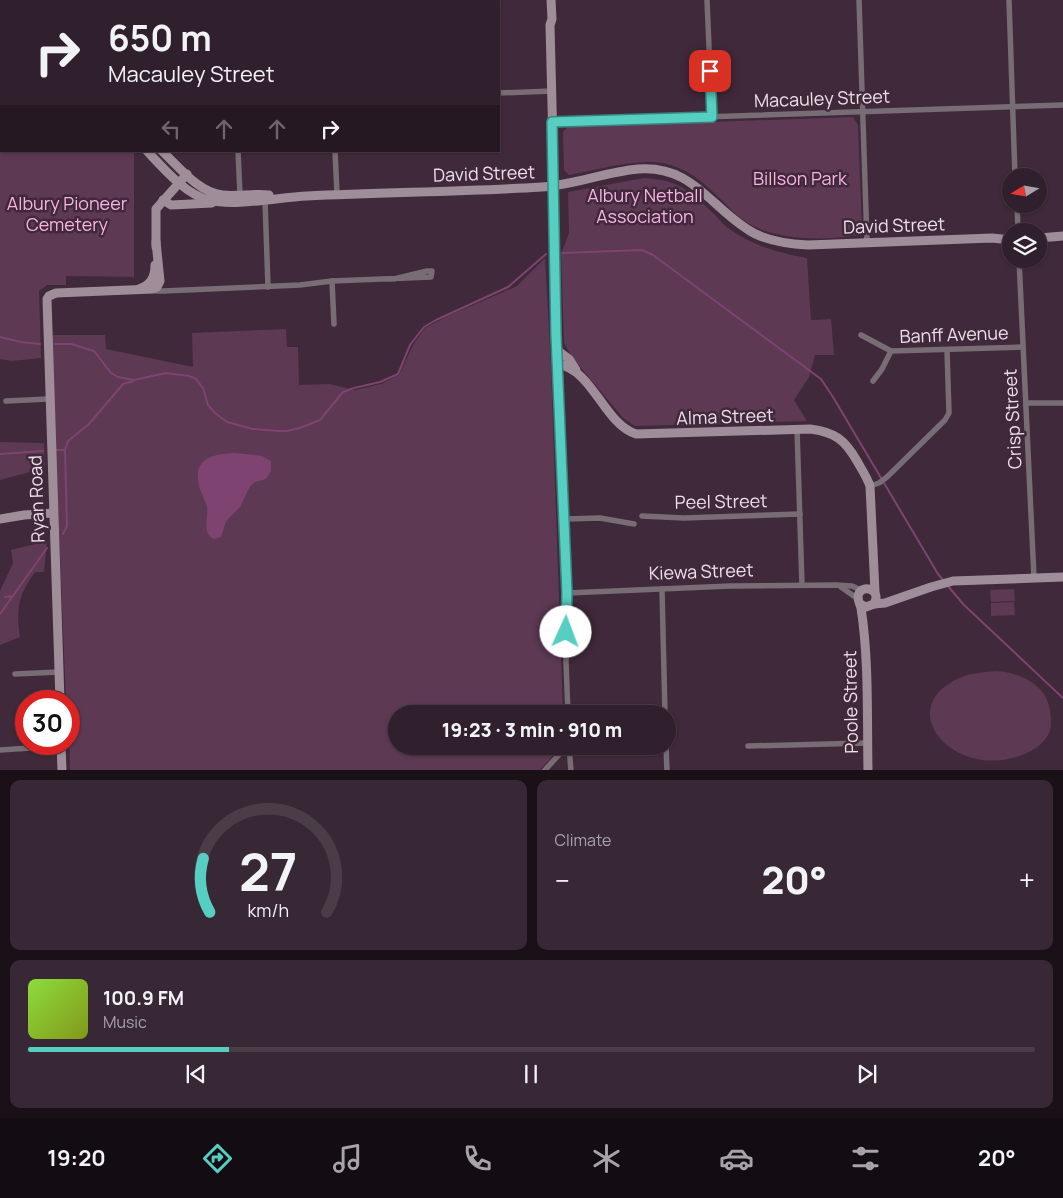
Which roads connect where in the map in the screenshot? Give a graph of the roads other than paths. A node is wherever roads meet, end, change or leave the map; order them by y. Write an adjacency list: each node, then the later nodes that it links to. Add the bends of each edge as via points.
1 (546, 0): 6 (street, via 546,20)
2 (552, 0): 6 (street)
3 (707, 0): 12 (street)
4 (859, 0): 11 (street)
5 (1010, 0): 10 (street)
6 (550, 25): 7 (street)
7 (552, 91): 8 (street); 13 (street)
8 (500, 93)
9 (1063, 106): 10 (street, Macauley Street)
10 (1014, 107): 11 (street, Macauley Street); 18 (street)
11 (863, 112): 12 (street, Macauley Street); 33 (street)
12 (712, 117): 13 (street, Macauley Street)
13 (552, 122): 21 (street)
14 (148, 152): 20 (street, David Street)
15 (163, 152): 19 (street, David Street)
16 (238, 152): 23 (street)
17 (335, 152): 22 (street)
18 (1016, 168)
19 (187, 174): 20 (street); 23 (street, David Street, via 214,193)
20 (180, 182): 25 (street); 27 (street, David Street, via 200,198)
21 (554, 186): 22 (street, David Street); 33 (street, David Street, via 631,170 660,169 694,184 737,222 760,236 801,245); 42 (street)
22 (337, 194): 24 (street, David Street)
23 (240, 195): 24 (street, David Street)
24 (283, 197): 26 (street, David Street)
25 (163, 200): 27 (street, via 172,205); 37 (street, via 155,212 160,281 159,285)
26 (265, 200): 27 (street, David Street); 38 (street)
27 (222, 202)
28 (1002, 235): 31 (street, David Street)
29 (1047, 236): 30 (street)
30 (1063, 236)
31 (992, 238): 32 (street, David Street); 33 (street, David Street)
32 (1002, 239)
33 (867, 242)
34 (1020, 268): 41 (street, Crisp Street)
35 (431, 277): 36 (street, via 432,271 394,279)
36 (332, 281): 38 (street); 39 (street)
37 (151, 286): 38 (street, via 163,291); 48 (street, Ryan Road, via 49,296 46,306)
38 (268, 286)
39 (334, 324)
40 (861, 335): 44 (street)
41 (1024, 347): 43 (street, Banff Avenue); 50 (street, Crisp Street)
42 (557, 350): 45 (street); 46 (street, Alma Street, via 569,359)
43 (947, 350): 44 (street, Banff Avenue); 53 (street, via 947,416 886,478)
44 (892, 351): 47 (street, Banff Avenue)
45 (557, 364): 46 (street, Alma Street, via 567,366); 57 (street)
46 (579, 375): 52 (street, Alma Street, via 624,428 636,434)
47 (873, 381)
48 (49, 399): 49 (street); 54 (street, Ryan Road)
49 (6, 401)
50 (1026, 403): 51 (street); 61 (street, Crisp Street)
51 (1063, 403)
52 (797, 429): 53 (street, Alma Street, via 820,430 838,438); 55 (street)
53 (874, 485): 65 (street, via 873,563)
54 (53, 513): 58 (street); 66 (street, Ryan Road)
55 (800, 514): 56 (street, Peel Street, via 684,518); 62 (street)
56 (642, 516)
57 (565, 519): 59 (street, via 600,518); 64 (street)
58 (0, 520)
59 (634, 524)
60 (1063, 576): 61 (street)
61 (1034, 578): 65 (street, via 950,582 885,603)
62 (802, 585): 63 (street, Kiewa Street); 65 (street, Kiewa Street, via 836,585)
63 (662, 589): 64 (street, Kiewa Street); 70 (street)
64 (567, 593): 69 (street)
65 (868, 597): 71 (street, Poole Street, via 864,632)
66 (59, 672): 67 (street); 68 (street, Ryan Road)
67 (15, 674)
68 (60, 690)
69 (568, 705)
70 (665, 705)
71 (867, 743): 72 (street); 83 (street, Poole Street)
72 (748, 746)
73 (15, 749): 74 (street)
74 (0, 750)
75 (61, 755): 79 (street)
76 (559, 755): 80 (street)
77 (569, 755): 81 (street)
78 (666, 755): 82 (street)
79 (62, 770)
80 (544, 770)
81 (571, 770)
82 (667, 770)
83 (868, 770)

